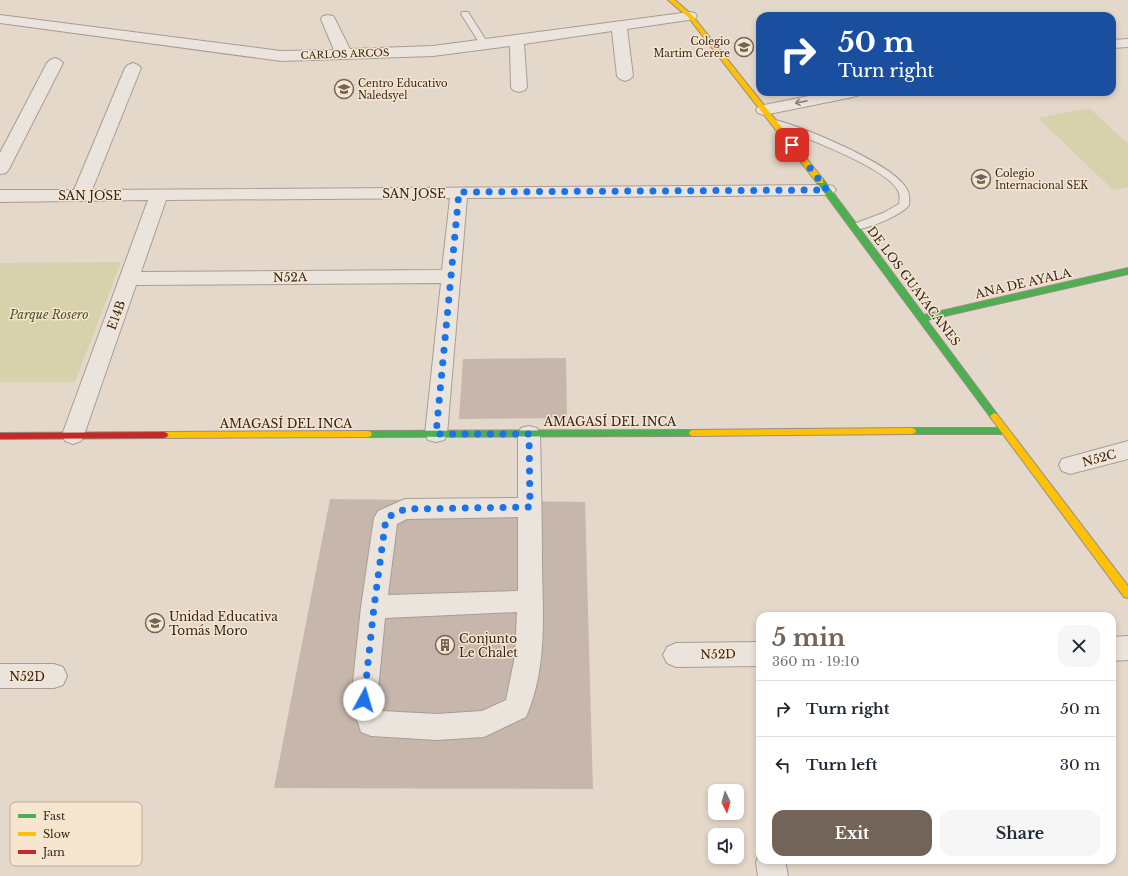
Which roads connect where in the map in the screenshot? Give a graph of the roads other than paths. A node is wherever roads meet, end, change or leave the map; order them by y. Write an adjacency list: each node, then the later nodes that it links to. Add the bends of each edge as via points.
1 (671, 0): 3 (street, DE LOS GUAYACANES)
2 (465, 14): 10 (lane)
3 (690, 16): 6 (street, CARLOS ARCOS); 17 (street, DE LOS GUAYACANES)
4 (0, 19): 11 (street, CARLOS ARCOS, via 281,56)
5 (328, 19): 11 (street)
6 (619, 26): 7 (street, CARLOS ARCOS); 14 (street)
7 (516, 41): 10 (street, CARLOS ARCOS); 15 (street)
8 (1128, 43): 9 (street)
9 (1116, 44)
10 (486, 45): 11 (street, CARLOS ARCOS, via 432,51)
11 (342, 53)
12 (55, 64): 19 (street)
13 (133, 68): 24 (street)
14 (625, 76)
15 (519, 87)
16 (833, 96): 17 (street, one-way to 17)
17 (764, 110): 18 (street, DE LOS GUAYACANES)
18 (775, 123): 20 (street, DE LOS GUAYACANES); 25 (lane, via 844,151 896,181 905,195 904,204 897,211)
19 (0, 169)
20 (827, 190): 21 (street, SAN JOSE); 25 (street, DE LOS GUAYACANES)
21 (459, 192): 22 (street, SAN JOSE); 27 (street)
22 (159, 195): 24 (street, SAN JOSE); 28 (street, E14B)
23 (0, 196): 24 (street, SAN JOSE)
24 (81, 196)
25 (855, 227): 29 (street, DE LOS GUAYACANES)
26 (1128, 271): 29 (street, ANA DE AYALA)
27 (452, 276): 28 (street, N52A); 31 (street)
28 (129, 279): 33 (street, E14B)
29 (924, 318): 30 (street, DE LOS GUAYACANES)
30 (1005, 430): 32 (street, AMAGASÍ DEL INCA); 38 (street, DE LOS GUAYACANES)
31 (436, 434): 32 (street, AMAGASÍ DEL INCA); 33 (street, AMAGASÍ DEL INCA)
32 (529, 434): 37 (street)
33 (73, 435): 34 (street, AMAGASÍ DEL INCA)
34 (0, 436)
35 (1128, 450): 36 (street, N52C)
36 (1070, 465)
37 (530, 507): 39 (street); 40 (street, via 405,509 386,518)
38 (1128, 594)
39 (530, 601): 40 (street); 40 (street, via 523,692 517,708 484,724 437,727 371,723 364,700)
40 (374, 607)
41 (1116, 648): 42 (street)
42 (1128, 648)
43 (756, 654): 44 (street, N52D)
44 (676, 655)
45 (0, 676): 46 (street, N52D)
46 (54, 676)

